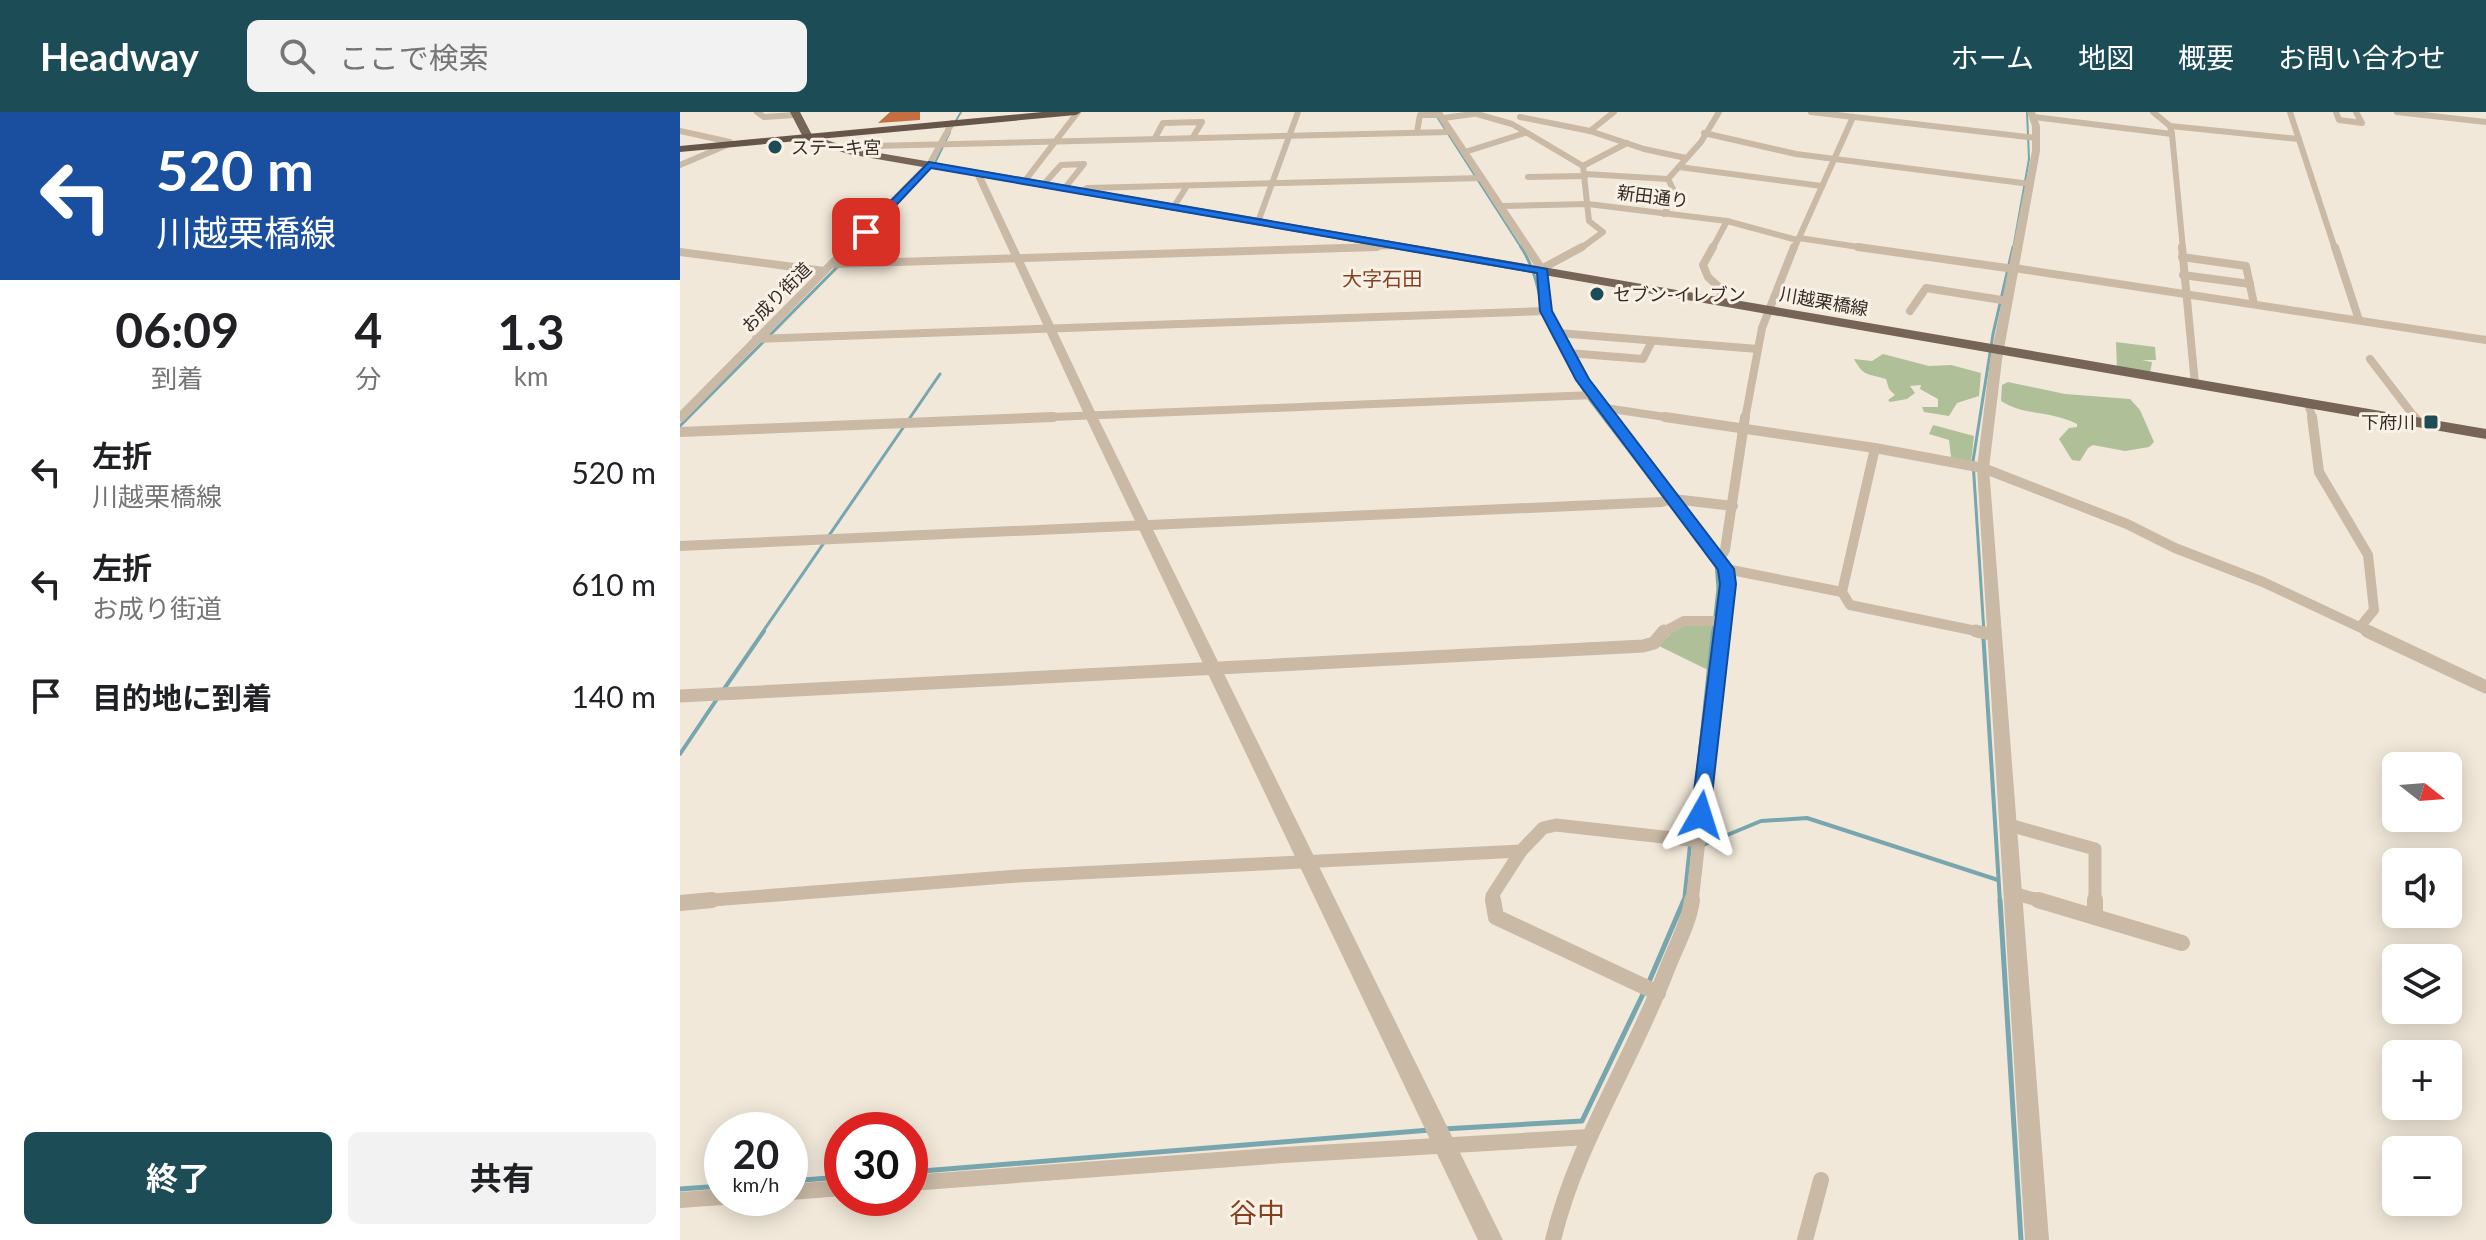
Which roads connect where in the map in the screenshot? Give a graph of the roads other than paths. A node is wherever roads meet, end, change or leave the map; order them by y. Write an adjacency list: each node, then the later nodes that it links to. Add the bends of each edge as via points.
1 (757, 112): 14 (street, via 767,117)
2 (1047, 112): 19 (highway)
3 (1077, 112): 19 (highway); 35 (street)
4 (1298, 112): 30 (street)
5 (1614, 112): 24 (street)
6 (1719, 112): 28 (street)
7 (1811, 112): 17 (street)
8 (2153, 112): 22 (street)
9 (2290, 112): 34 (street)
10 (2336, 112): 11 (street, via 2339,120 2362,123)
11 (2356, 112)
12 (2397, 112): 20 (street)
13 (1472, 113): 15 (street); 21 (street)
14 (795, 114): 29 (main road)
15 (1440, 115): 25 (street, via 1420,115); 26 (street)
16 (1523, 115): 21 (street); 24 (street)
17 (1855, 115): 33 (street); 43 (street)
18 (2032, 115): 22 (street); 33 (street)
19 (955, 119): 29 (highway); 37 (street)
20 (2486, 122)
21 (1512, 124): 27 (street)
22 (2171, 130): 34 (street); 69 (street)
23 (680, 131): 36 (street)
24 (1590, 131): 38 (street)
25 (1417, 132): 26 (street); 30 (street)
26 (1451, 132): 41 (street)
27 (1525, 133): 41 (street); 47 (street)
28 (1704, 133): 42 (street); 43 (street)
29 (806, 135): 36 (highway); 40 (main road, 川越栗橋線)
30 (1289, 135): 31 (street); 53 (street)
31 (1193, 137): 32 (street); 32 (street, via 1202,122 1163,123)
32 (1155, 138): 35 (street)
33 (2037, 138): 54 (street)
34 (2299, 139): 83 (street)
35 (1057, 141): 37 (street); 52 (street)
36 (729, 143): 39 (highway); 44 (street)
37 (942, 143): 40 (street); 45 (street)
38 (1627, 143): 42 (street); 47 (street)
39 (680, 147)
40 (830, 147): 45 (main road, 川越栗橋線)
41 (1465, 152): 50 (street)
42 (1686, 158): 46 (street)
43 (1834, 159): 54 (street); 57 (street)
44 (680, 165)
45 (929, 165): 48 (main road, 川越栗橋線); 71 (street, お成り街道)
46 (1679, 167): 51 (street); 57 (street)
47 (1584, 172): 49 (street); 51 (street); 60 (street)
48 (978, 174): 52 (main road, 川越栗橋線); 70 (street)
49 (1528, 177)
50 (1482, 178): 53 (street); 61 (street)
51 (1668, 179): 63 (street, via 1675,193)
52 (1024, 182): 55 (main road, 川越栗橋線)
53 (1271, 184): 56 (street); 65 (street)
54 (2030, 184): 72 (street)
55 (1043, 185): 58 (main road, 川越栗橋線); 58 (street, via 1061,165 1084,164)
56 (1187, 186): 59 (street); 62 (street)
57 (1822, 186): 66 (street)
58 (1064, 189): 59 (main road, 川越栗橋線)
59 (1081, 192): 62 (main road, 川越栗橋線)
60 (1588, 204): 61 (street, 新田通り); 63 (street, 新田通り); 73 (street, via 1589,221 1603,232)
61 (1502, 206): 73 (street)
62 (1173, 208): 65 (main road, 川越栗橋線)
63 (1664, 214): 64 (street, 新田通り)
64 (1727, 221): 66 (street, 新田通り); 77 (street, via 1703,265 1723,291)
65 (1258, 222): 67 (main road, 川越栗橋線)
66 (1798, 239): 72 (street, 新田通り); 80 (street)
67 (1393, 246): 70 (street); 73 (main road, 川越栗橋線)
68 (680, 252): 71 (street)
69 (2182, 257): 74 (street); 75 (street, via 2246,266)
70 (1019, 258): 71 (street); 84 (street)
71 (828, 268): 86 (street, お成り街道)
72 (2014, 268): 76 (street, 新田通り); 78 (street)
73 (1543, 270): 77 (main road, 川越栗橋線); 81 (street)
74 (2183, 275): 75 (street); 76 (street)
75 (2250, 284): 79 (street)
76 (2187, 294): 79 (street, 新田通り); 93 (street)
77 (1718, 301): 80 (main road, 川越栗橋線)
78 (2008, 301): 82 (street, via 1926,288); 90 (street)
79 (2254, 304): 83 (street, 新田通り)
80 (1768, 310): 89 (street); 90 (main road, 川越栗橋線)
81 (1546, 311): 84 (street); 85 (street)
82 (1910, 311)
83 (2359, 320): 87 (street, 新田通り)
84 (1050, 328): 86 (street); 97 (street)
85 (1558, 333): 88 (street); 91 (street)
86 (756, 339): 98 (street, お成り街道)
87 (2486, 340)
88 (1652, 341): 89 (street); 91 (street, via 1643,359)
89 (1758, 349): 100 (street)
90 (1998, 349): 93 (main road, 川越栗橋線); 104 (street)
91 (1568, 353): 94 (street)
92 (2370, 359): 99 (street)
93 (2195, 384): 95 (main road, 川越栗橋線)
94 (1594, 395): 96 (street); 97 (street)
95 (2308, 404): 99 (main road, 川越栗橋線); 112 (street, via 2319,472 2366,546 2375,599 2374,610)
96 (1605, 408): 100 (street); 105 (street)
97 (1091, 416): 101 (street); 107 (street)
98 (680, 418)
99 (2418, 422): 102 (main road, 川越栗橋線)
100 (1743, 429): 103 (street); 106 (street)
101 (680, 432)
102 (2486, 434)
103 (1875, 448): 104 (street); 110 (street)
104 (1983, 468): 112 (street, via 2127,524); 113 (street)
105 (1673, 499): 106 (street); 107 (street); 109 (street)
106 (1733, 506): 109 (street)
107 (1145, 525): 108 (street); 114 (street)
108 (680, 546)
109 (1723, 564): 110 (street); 111 (street, via 1728,584)
110 (1842, 592): 113 (street, via 1850,605)
111 (1722, 621): 114 (street, via 1676,621 1654,643 1643,646); 118 (street)
112 (2360, 627): 115 (street)
113 (1995, 635): 117 (street)
114 (1213, 668): 116 (street); 120 (street)
115 (2486, 687)
116 (680, 696)
117 (2009, 825): 121 (street); 123 (street, via 2095,849)
118 (1699, 841): 119 (street, via 1556,825 1543,828); 125 (street, via 1691,907)
119 (1521, 851): 120 (street); 125 (street, via 1492,896 1496,917)
120 (1308, 864): 122 (street, via 1018,876); 127 (street)
121 (2013, 893): 123 (street); 135 (street)
122 (680, 903)
123 (2095, 916): 124 (street)
124 (2182, 943)
125 (1658, 993): 126 (street)
126 (1589, 1137): 127 (street); 133 (street)
127 (1444, 1146): 129 (street); 132 (street)
128 (1821, 1180): 134 (street)
129 (928, 1182)
130 (704, 1198): 131 (street)
131 (680, 1200)
132 (1491, 1240)
133 (1553, 1240)
134 (1805, 1240)
135 (2037, 1240)

